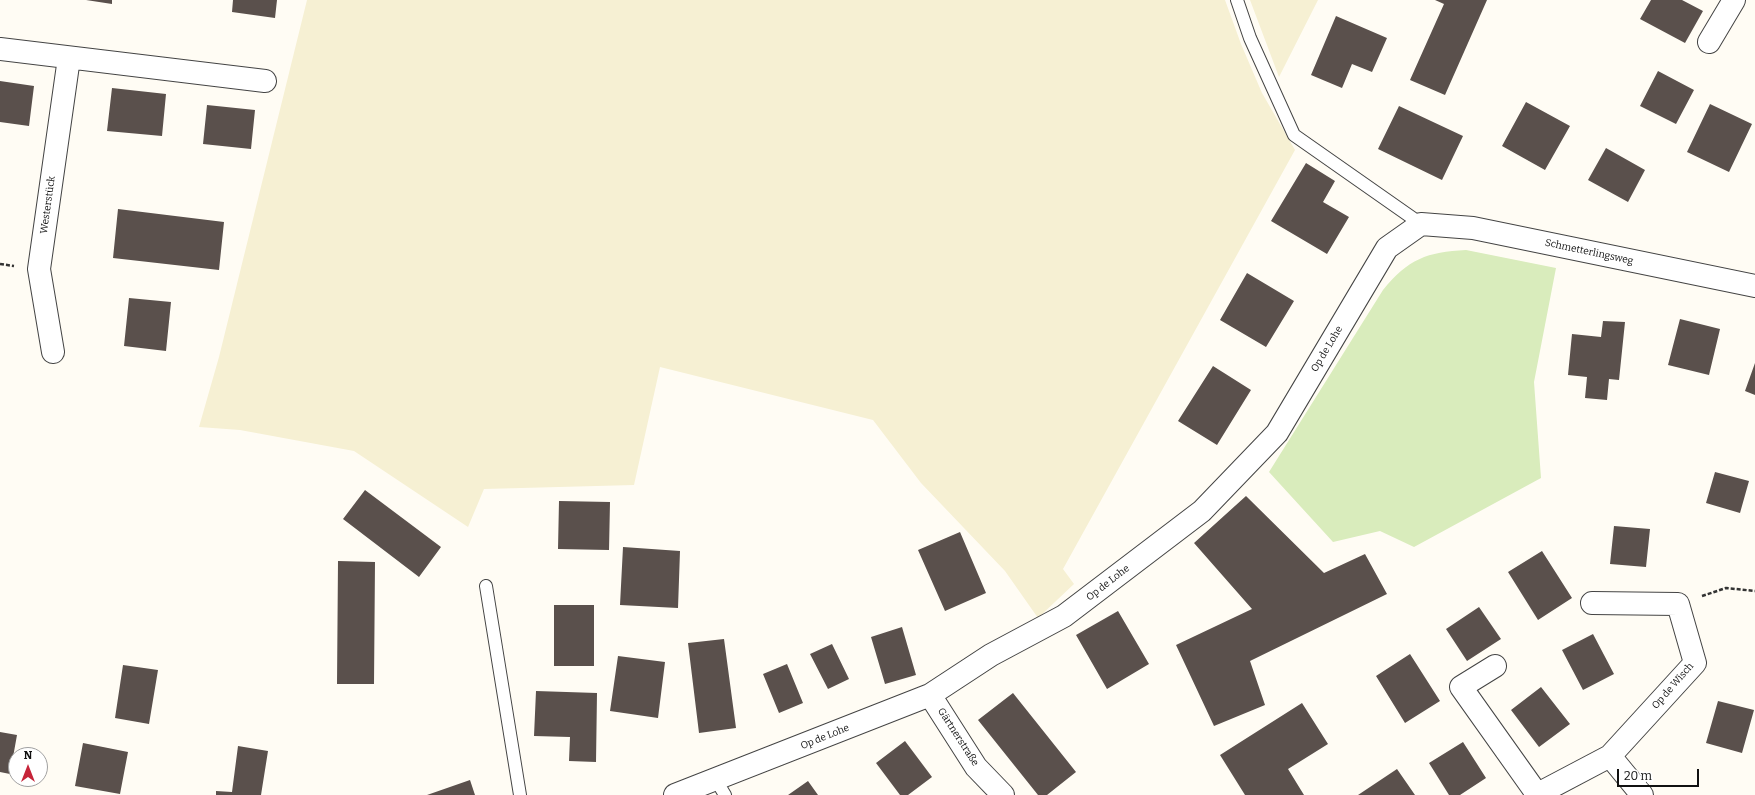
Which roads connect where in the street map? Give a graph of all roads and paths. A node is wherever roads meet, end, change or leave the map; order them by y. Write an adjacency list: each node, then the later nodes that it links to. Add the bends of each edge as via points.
1 (1237, 0): 7 (lane, via 1250,38 1294,135)
2 (1734, 0): 3 (street)
3 (1709, 42)
4 (0, 49): 5 (street)
5 (69, 58): 6 (street); 9 (street, Westerstück, via 39,269)
6 (265, 81)
7 (1421, 224): 8 (street, Schmetterlingsweg, via 1473,228); 15 (street, Op de Lohe, via 1387,248 1277,433 1202,511 1064,616 991,655)
8 (1755, 286)
9 (53, 352)
10 (486, 586): 18 (lane)
11 (1755, 591): 13 (path, via 1726,588)
12 (1592, 603): 13 (street)
13 (1678, 604): 16 (street, Op de Wisch, via 1695,663)
14 (1495, 666): 21 (street, Op de Wisch, via 1461,687)
15 (930, 695): 17 (street, Op de Lohe); 20 (street, Gärtnerstraße, via 976,766)
16 (1610, 756): 21 (street, Op de Wisch); 22 (street)
17 (720, 788): 19 (street, Op de Lohe)
18 (520, 795)
19 (675, 795)
20 (1003, 795)
21 (1536, 795)
22 (1642, 795)

